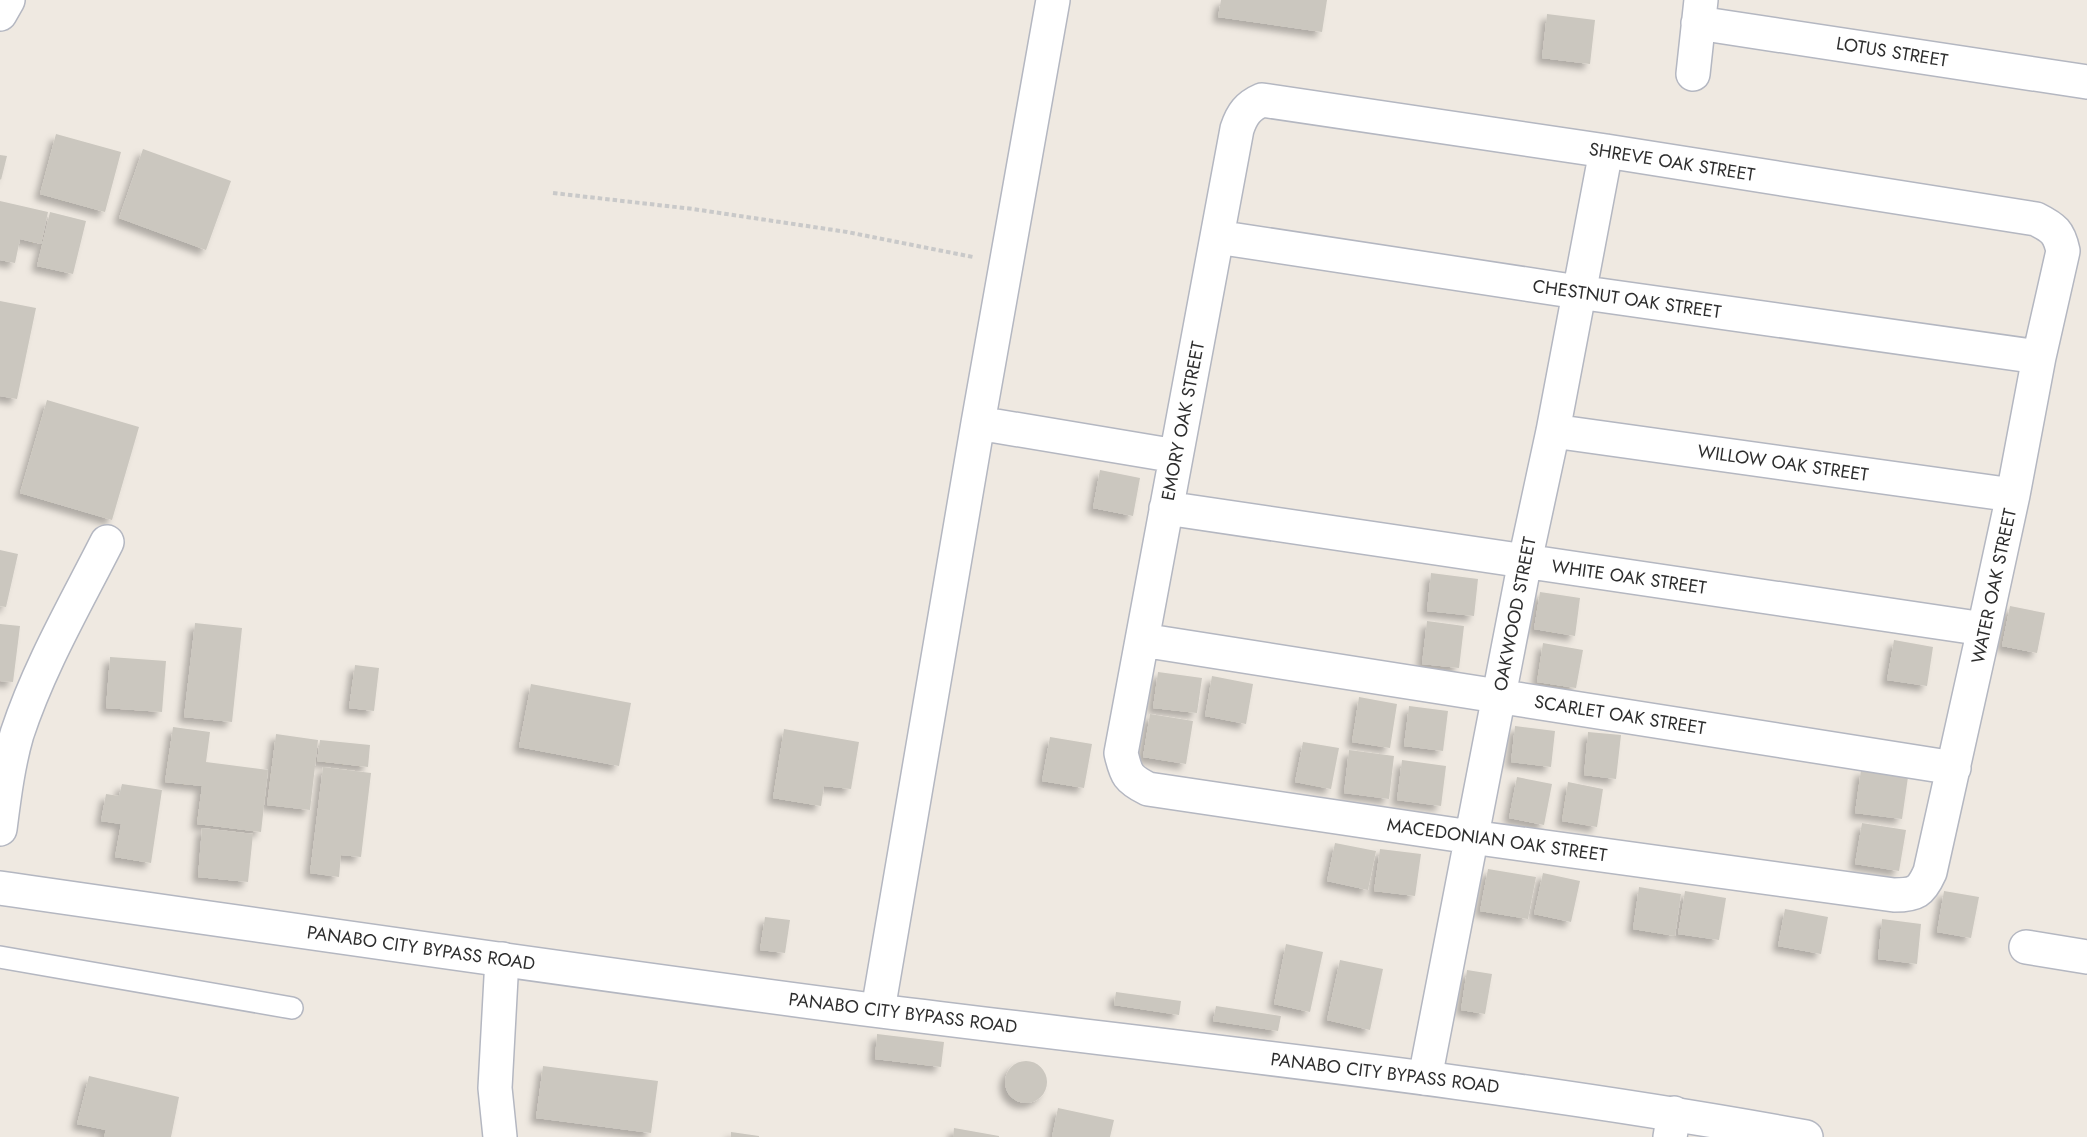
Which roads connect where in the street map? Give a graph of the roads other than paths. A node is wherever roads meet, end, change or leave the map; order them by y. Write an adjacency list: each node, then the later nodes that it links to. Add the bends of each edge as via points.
1 (8, 0): 4 (street)
2 (1053, 0): 13 (street)
3 (1699, 11): 5 (street); 6 (street, LOTUS STREET)
4 (0, 14)
5 (1693, 74)
6 (2087, 82)
7 (1262, 100): 8 (street, SHREVE OAK STREET); 9 (street, EMORY OAK STREET, via 1251,105 1237,129)
8 (1606, 151): 10 (street, SHREVE OAK STREET, via 2036,219 2060,237); 11 (street, OAKWOOD STREET)
9 (1217, 237): 11 (street, CHESTNUT OAK STREET); 15 (street, EMORY OAK STREET)
10 (2063, 251): 12 (street, WATER OAK STREET)
11 (1578, 292): 12 (street, CHESTNUT OAK STREET); 14 (street, OAKWOOD STREET)
12 (2038, 357): 16 (street, WATER OAK STREET)
13 (978, 423): 15 (street); 34 (street)
14 (1553, 431): 16 (street, WILLOW OAK STREET); 19 (street, OAKWOOD STREET)
15 (1176, 456): 17 (street, EMORY OAK STREET)
16 (2013, 495): 20 (street, WATER OAK STREET)
17 (1166, 508): 19 (street, WHITE OAK STREET); 21 (street, EMORY OAK STREET)
18 (106, 542): 25 (street, via 35,683 17,736)
19 (1525, 561): 20 (street, WHITE OAK STREET); 22 (street, OAKWOOD STREET)
20 (1984, 629): 24 (street, WATER OAK STREET)
21 (1142, 640): 22 (street, SCARLET OAK STREET); 23 (street, EMORY OAK STREET)
22 (1499, 696): 24 (street, SCARLET OAK STREET); 26 (street, OAKWOOD STREET)
23 (1121, 753): 26 (street, MACEDONIAN OAK STREET, via 1132,781 1148,789)
24 (1954, 768): 28 (street, WATER OAK STREET, via 1924,886 1912,895)
25 (0, 829)
26 (1471, 837): 28 (street, MACEDONIAN OAK STREET); 35 (street, OAKWOOD STREET)
27 (0, 888): 32 (street, PANABO CITY BYPASS ROAD)
28 (1894, 896)
29 (2026, 947): 31 (street)
30 (0, 957): 33 (lane)
31 (2087, 957)
32 (502, 959): 34 (street, PANABO CITY BYPASS ROAD); 37 (street, via 495,1088)
33 (292, 1008)
34 (878, 1010): 35 (street, PANABO CITY BYPASS ROAD)
35 (1425, 1078): 36 (street, PANABO CITY BYPASS ROAD)
36 (1672, 1125): 38 (street, PANABO CITY BYPASS ROAD)
37 (500, 1137)
38 (1806, 1137)

